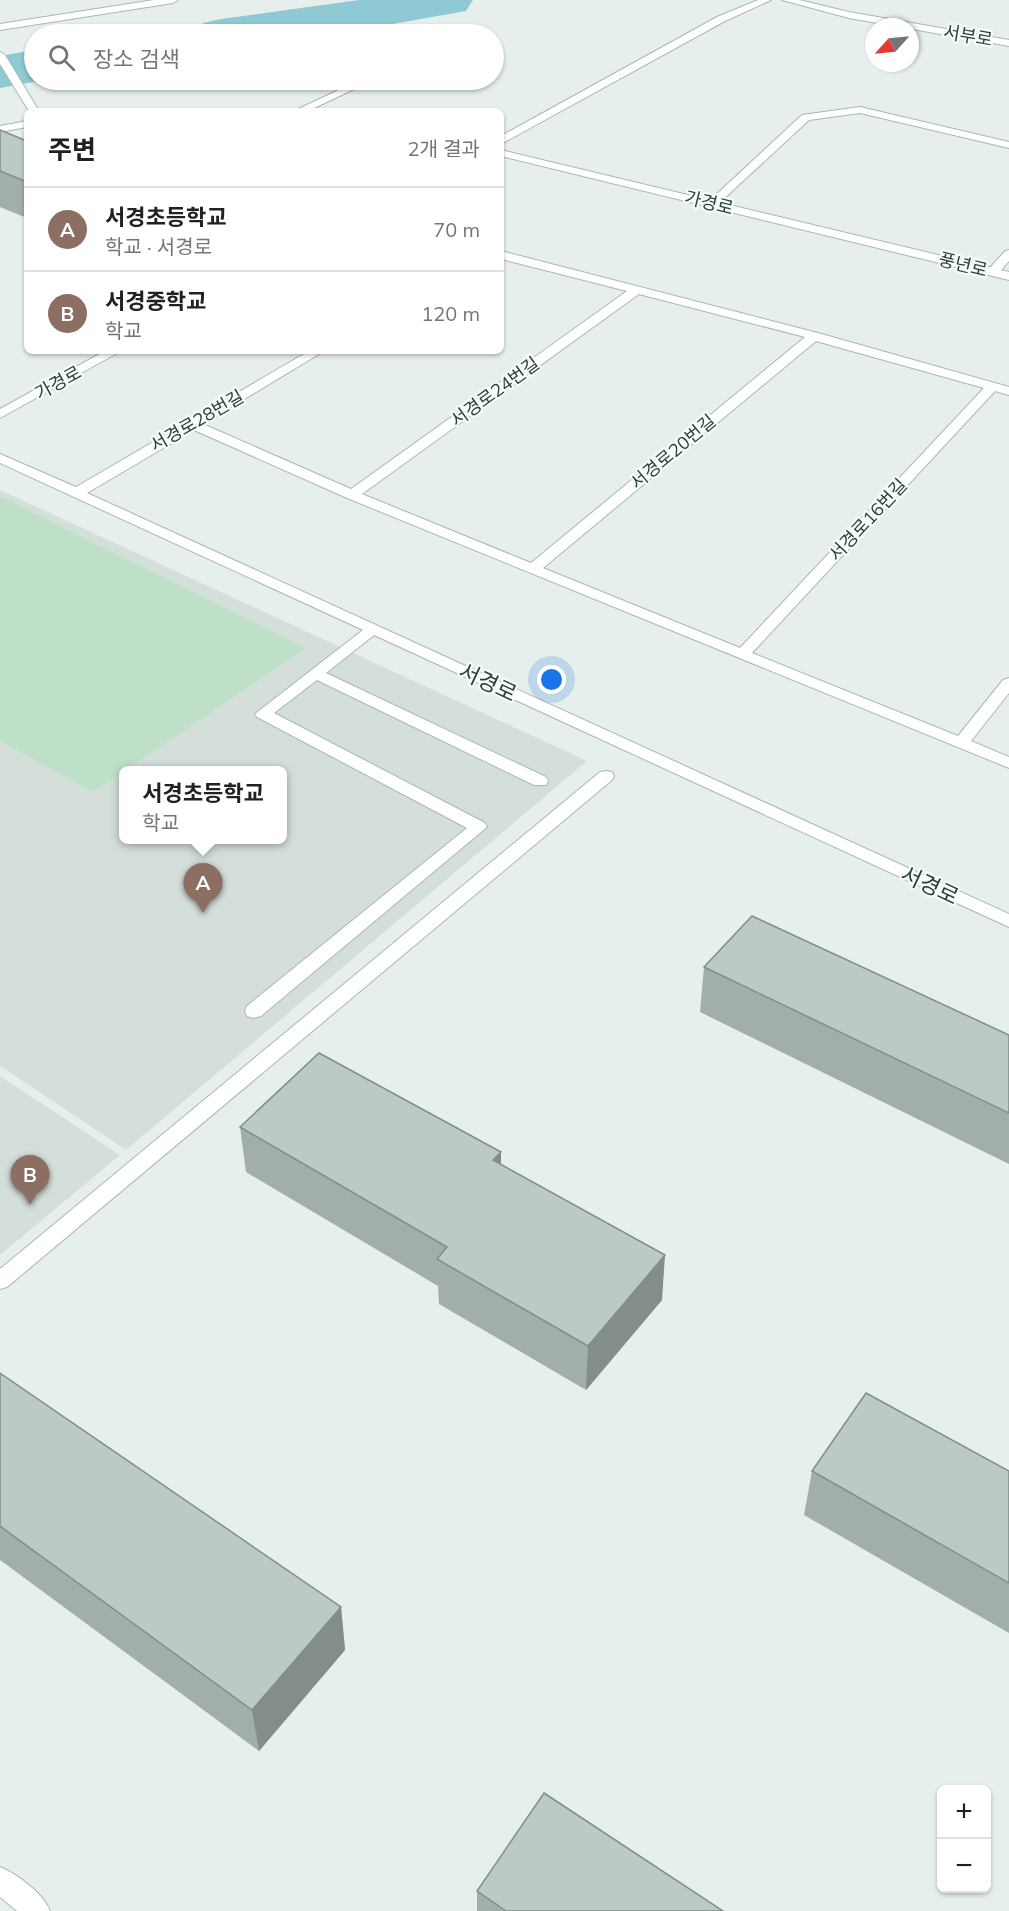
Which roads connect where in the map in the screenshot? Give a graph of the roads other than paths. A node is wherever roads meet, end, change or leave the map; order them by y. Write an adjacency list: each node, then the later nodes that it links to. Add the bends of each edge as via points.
1 (173, 0): 4 (street)
2 (766, 0): 12 (street, via 721,19)
3 (787, 0): 5 (street, 서부로)
4 (0, 27)
5 (1009, 43)
6 (0, 55): 8 (street)
7 (346, 90): 9 (street)
8 (32, 108)
9 (306, 108)
10 (24, 125): 11 (street)
11 (0, 129)
12 (504, 139)
13 (1009, 145): 15 (street, via 860,110 806,117)
14 (504, 154): 15 (street, 가경로)
15 (712, 204): 16 (street, 가경로)
16 (916, 254): 19 (street, 풍년로)
17 (1009, 254): 19 (street)
18 (504, 256): 21 (street)
19 (993, 272): 20 (street, 풍년로)
20 (1009, 276)
21 (638, 289): 22 (street); 31 (street, 서경로24번길)
22 (814, 336): 25 (street); 32 (street, 서경로20번길)
23 (110, 354): 27 (street, 가경로)
24 (313, 354): 28 (street, 서경로28번길)
25 (993, 386): 26 (street); 34 (street, 서경로16번길)
26 (1009, 391)
27 (0, 414)
28 (192, 424): 30 (street, 서경로28번길); 31 (street)
29 (0, 458): 30 (street, 서경로)
30 (76, 493): 33 (street, 서경로)
31 (352, 495): 32 (street)
32 (532, 569): 34 (street)
33 (373, 629): 35 (street); 41 (street, 서경로)
34 (743, 653): 37 (street)
35 (316, 674): 40 (street); 42 (street, via 263,714 479,827)
36 (1009, 683): 37 (street)
37 (961, 743): 38 (street)
38 (1009, 763)
39 (606, 776): 43 (street)
40 (540, 780)
41 (1009, 921)
42 (254, 1011)
43 (0, 1281)
44 (0, 1880): 45 (street)
45 (37, 1911)

